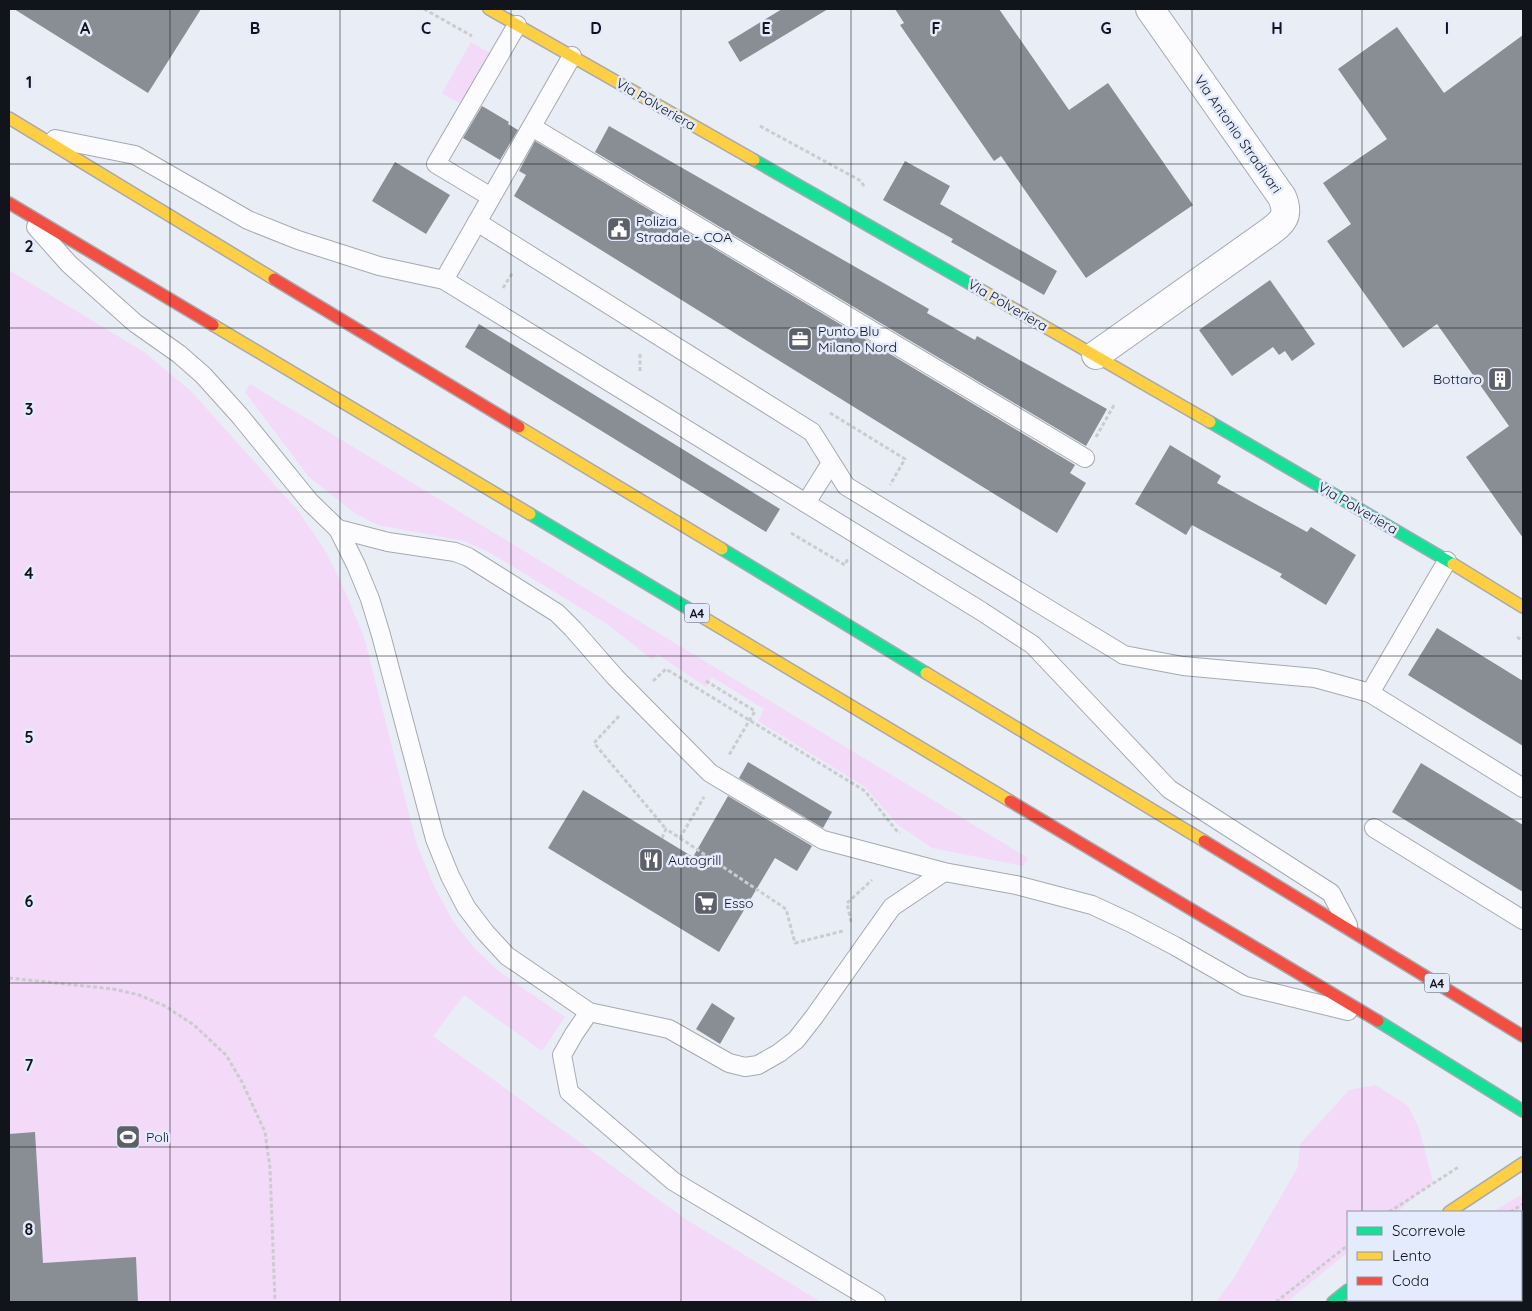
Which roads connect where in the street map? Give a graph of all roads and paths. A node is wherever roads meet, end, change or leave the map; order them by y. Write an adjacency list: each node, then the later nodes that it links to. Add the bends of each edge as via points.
1 (489, 9): 3 (main road, Via Polveriera)
2 (1150, 9): 14 (street, Via Antonio Stradivari, via 1282,197 1285,217 1278,226)
3 (517, 25): 4 (main road, Via Polveriera); 8 (lane, via 436,164)
4 (572, 56): 6 (lane); 14 (main road, Via Polveriera)
5 (9, 118): 7 (main road, A4)
6 (532, 127): 8 (lane); 16 (lane)
7 (35, 134): 12 (lane, via 135,155 248,220 379,266); 31 (main road, A4)
8 (491, 197): 10 (lane)
9 (15, 206): 19 (lane, via 69,264 135,323 203,375 310,502); 34 (main road, A4)
10 (477, 222): 11 (lane); 12 (lane)
11 (524, 251): 13 (path); 17 (lane, via 812,432)
12 (444, 280): 18 (lane)
13 (504, 288)
14 (1096, 355): 21 (main road, Via Polveriera)
15 (1114, 405): 16 (path)
16 (1085, 458)
17 (831, 463): 18 (lane); 25 (lane, via 846,486 1124,655 1183,666 1315,678)
18 (806, 503): 31 (lane, via 1033,645 1169,788 1331,893)
19 (338, 529): 29 (lane, via 468,557 557,613 710,773 823,840); 33 (lane, via 372,608 435,839 466,907 507,956)
20 (791, 533): 22 (path)
21 (1447, 561): 23 (main road, Via Polveriera); 25 (lane)
22 (845, 565)
23 (1523, 607)
24 (706, 681): 26 (path)
25 (1370, 693): 27 (lane)
26 (755, 711)
27 (1523, 788)
28 (1374, 828): 30 (lane)
29 (944, 872): 33 (lane, via 892,907 796,1040 758,1065 745,1067 729,1063 668,1029); 34 (lane, via 1016,885 1092,905 1158,936 1245,986)
30 (1523, 920)
31 (1350, 929): 35 (main road, A4)
32 (9, 978): 45 (path, via 113,989 139,995 165,1006 194,1026 226,1055 265,1132 270,1168)
33 (589, 1012): 46 (lane, via 562,1056 569,1092 673,1181)
34 (1372, 1017): 36 (main road, A4)
35 (1523, 1036)
36 (1523, 1111)
37 (1464, 1164): 40 (path)
38 (1521, 1164): 41 (main road)
39 (1523, 1204): 42 (path)
40 (1391, 1211)
41 (1450, 1211)
42 (1512, 1211)
43 (1347, 1246): 47 (path)
44 (1347, 1291): 48 (main road)
45 (275, 1302)
46 (876, 1302)
47 (1276, 1302)
48 (1333, 1302)

